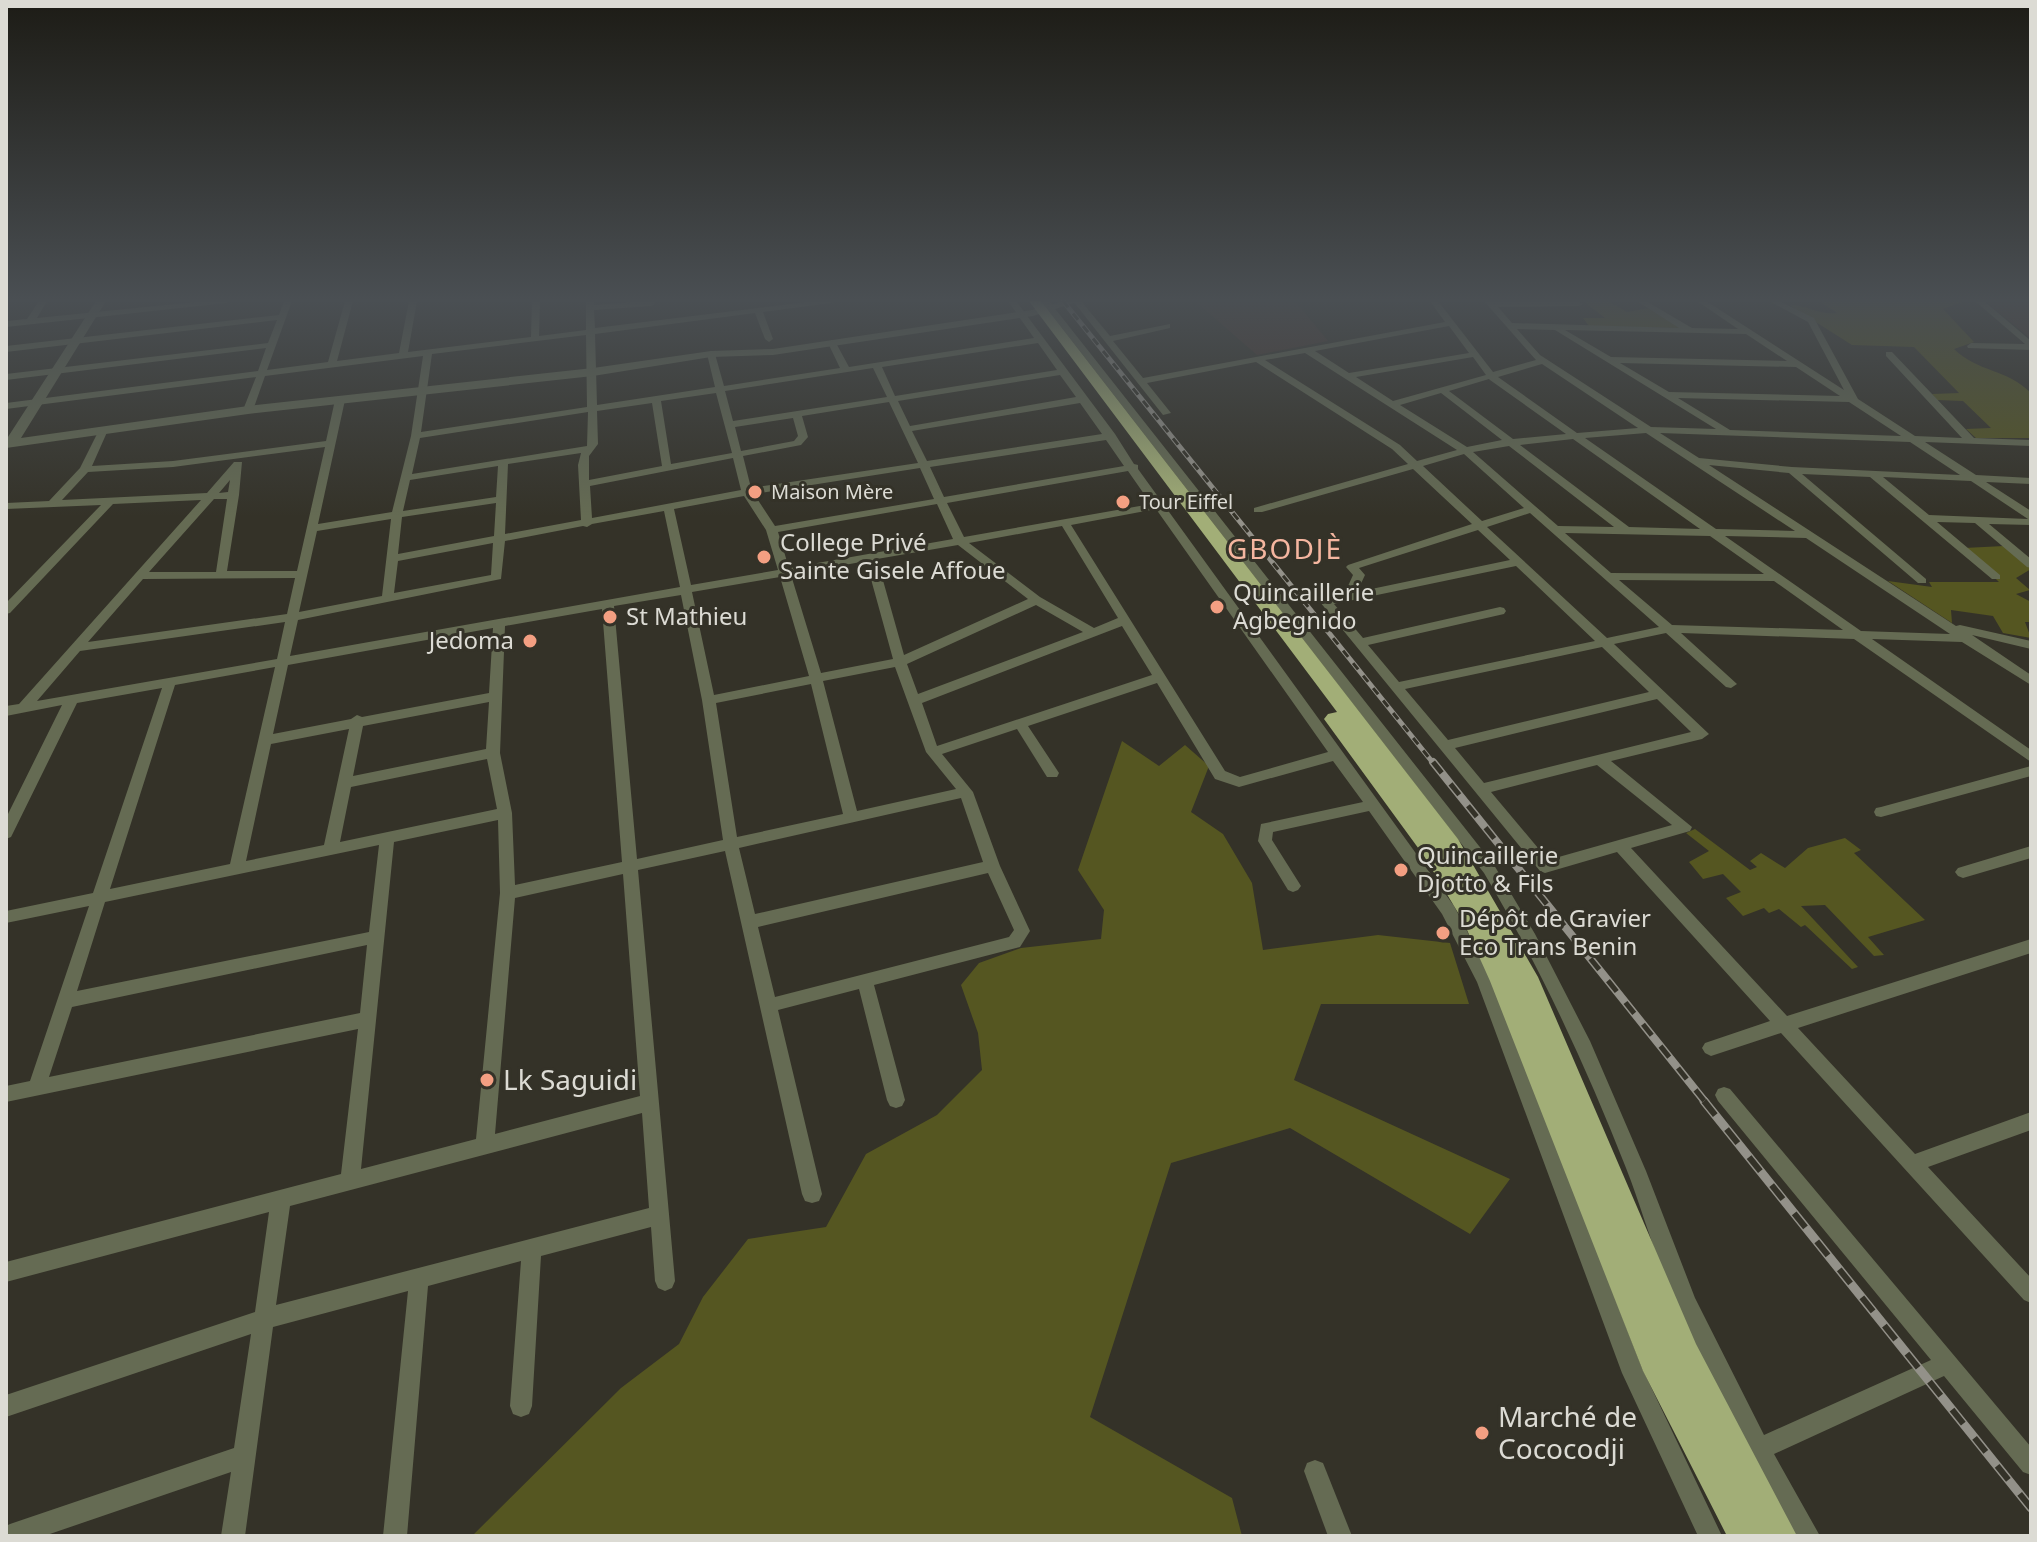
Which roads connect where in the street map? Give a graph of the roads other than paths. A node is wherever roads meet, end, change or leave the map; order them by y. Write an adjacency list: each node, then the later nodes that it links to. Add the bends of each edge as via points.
1 (593, 372): 43 (street)
2 (40, 373): 28 (street)
3 (55, 373): 40 (street)
4 (261, 373): 40 (street); 44 (street)
5 (425, 373): 32 (street)
6 (584, 373): 32 (street)
7 (716, 373): 31 (street)
8 (826, 373): 31 (street)
9 (880, 373): 36 (street)
10 (1058, 373): 36 (street)
11 (1065, 373): 37 (street)
12 (1084, 373): 224 (highway, via 1432,850 1473,917 1655,1359)
13 (1087, 373): 225 (highway, via 1450,845 1525,977 1684,1356)
14 (1101, 373): 215 (street, via 1510,902 1550,974 1632,1158 1673,1271)
15 (1134, 373): 30 (street)
16 (1183, 373): 30 (street)
17 (1279, 373): 68 (street, via 1396,447)
18 (1343, 373): 27 (street)
19 (1366, 373): 27 (street)
20 (1489, 373): 29 (street)
21 (1508, 373): 29 (street)
22 (1562, 373): 50 (street)
23 (1629, 373): 34 (street)
24 (1813, 373): 38 (street)
25 (1839, 373): 38 (street)
26 (1907, 373): 56 (street)
27 (1348, 376): 41 (street)
28 (6, 377)
29 (1493, 378): 33 (street); 54 (street)
30 (1140, 381): 45 (street)
31 (720, 389): 35 (street); 47 (street)
32 (422, 391): 39 (street); 52 (street)
33 (1444, 391): 41 (street); 58 (street)
34 (1666, 395): 38 (street); 51 (street)
35 (656, 399): 43 (street); 67 (street)
36 (892, 399): 46 (street); 48 (street)
37 (1084, 399): 48 (street); 53 (street)
38 (1853, 399): 55 (street)
39 (340, 400): 44 (street); 57 (street)
40 (37, 402): 42 (street); 60 (street)
41 (1392, 404): 62 (street)
42 (6, 406)
43 (590, 409): 52 (street); 61 (street)
44 (248, 410): 49 (street)
45 (1166, 413)
46 (797, 414): 47 (street); 63 (street, via 802,440)
47 (729, 425): 63 (street)
48 (907, 429): 69 (street)
49 (103, 430): 60 (street); 71 (street)
50 (1650, 430): 51 (street); 54 (street); 65 (street)
51 (1729, 434): 55 (street)
52 (416, 436): 74 (street)
53 (1111, 436): 69 (street); 70 (street)
54 (1575, 436): 58 (street); 101 (street)
55 (1913, 441): 56 (street); 75 (street)
56 (1972, 442): 59 (street)
57 (330, 443): 64 (street); 97 (street)
58 (1511, 443): 62 (street); 100 (street)
59 (2031, 443)
60 (8, 447)
61 (591, 448): 66 (street); 77 (street, via 584,456)
62 (1466, 451): 68 (street); 88 (street)
63 (737, 454): 67 (street); 78 (street)
64 (239, 460): 71 (street); 79 (street); 80 (street)
65 (1695, 460): 72 (street); 102 (street)
66 (503, 463): 74 (street); 81 (street)
67 (666, 465): 77 (street)
68 (1415, 465): 89 (street); 96 (street)
69 (925, 467): 78 (street); 83 (street)
70 (1134, 467): 83 (street); 86 (street)
71 (85, 469): 84 (street)
72 (1792, 470): 73 (street); 116 (street)
73 (1872, 473): 75 (street); 91 (street)
74 (405, 478): 90 (street)
75 (1969, 479): 76 (street); 92 (street)
76 (2031, 481)
77 (584, 484): 95 (street)
78 (747, 492): 87 (street); 99 (street)
79 (234, 495): 80 (street); 111 (street)
80 (209, 497): 82 (street); 112 (street)
81 (501, 499): 90 (street); 103 (street)
82 (110, 501): 84 (street); 122 (street)
83 (940, 501): 99 (street); 104 (street)
84 (52, 504): 85 (street)
85 (6, 506)
86 (1157, 506): 94 (street); 157 (street)
87 (669, 509): 95 (street); 117 (street)
88 (1531, 509): 96 (street); 98 (street)
89 (1258, 510)
90 (397, 514): 97 (street); 106 (street)
91 (1924, 518): 93 (street); 114 (street)
92 (2031, 519): 93 (street)
93 (1978, 520): 108 (street)
94 (1065, 523): 104 (street); 125 (street)
95 (587, 524): 103 (street)
96 (1479, 525): 107 (street); 118 (street, via 1352,567 1359,575)
97 (312, 528): 110 (street)
98 (1555, 529): 100 (street); 113 (street)
99 (772, 530): 109 (street)
100 (1626, 530): 101 (street)
101 (1709, 530): 102 (street); 115 (street)
102 (1811, 535): 127 (street)
103 (500, 541): 106 (street); 119 (street, via 497,577)
104 (960, 541): 105 (street); 120 (street)
105 (871, 557): 109 (street); 137 (street)
106 (394, 558): 119 (street)
107 (1519, 562): 118 (street); 132 (street)
108 (2031, 565)
109 (784, 573): 117 (street); 138 (street)
110 (302, 574): 111 (street); 124 (street)
111 (221, 575): 112 (street)
112 (140, 576): 135 (street)
113 (1609, 576): 115 (street); 128 (street)
114 (1996, 577)
115 (1777, 578): 130 (street)
116 (1922, 581)
117 (688, 590): 121 (street); 147 (street)
118 (1349, 597): 133 (street, via 1326,602)
119 (388, 598): 124 (street)
120 (1036, 600): 129 (street); 137 (street)
121 (608, 603): 126 (street); 177 (street)
122 (6, 610)
123 (1500, 611): 133 (street)
124 (292, 617): 135 (street); 136 (street)
125 (1125, 620): 129 (street); 139 (street)
126 (499, 623): 136 (street); 145 (street)
127 (1952, 627): 131 (street); 134 (street)
128 (1668, 629): 130 (street); 132 (street); 142 (street)
129 (1092, 632): 148 (street)
130 (1860, 637): 131 (street); 158 (street)
131 (1968, 638): 140 (street)
132 (1604, 642): 143 (street); 144 (street)
133 (1359, 643): 143 (street)
134 (2031, 645)
135 (76, 648): 149 (street)
136 (282, 662): 141 (street); 153 (street)
137 (900, 662): 138 (street); 148 (street)
138 (816, 678): 147 (street); 170 (street)
139 (1158, 678): 152 (street); 157 (street, via 1220,775 1230,780 1239,782)
140 (2031, 681)
141 (170, 682): 146 (street); 183 (street)
142 (1731, 684)
143 (1396, 687): 154 (street)
144 (1659, 694): 154 (street); 159 (street, via 1702,734)
145 (495, 696): 151 (street); 156 (street)
146 (72, 699): 149 (street); 164 (street)
147 (709, 700): 173 (street)
148 (914, 701): 155 (street)
149 (23, 708): 150 (street)
150 (6, 711)
151 (357, 720): 153 (street); 162 (street)
152 (1020, 724): 155 (street); 161 (street)
153 (265, 740): 179 (street)
154 (1445, 746): 163 (street)
155 (933, 752): 165 (street)
156 (493, 753): 162 (street); 169 (street)
157 (1336, 755): 167 (street)
158 (2031, 757)
159 (1600, 760): 163 (street); 174 (street, via 1685,827)
160 (2031, 771): 168 (street)
161 (1052, 773)
162 (348, 782): 175 (street)
163 (1480, 789): 174 (street, via 1545,867)
164 (25, 792): 166 (street); 171 (street)
165 (966, 792): 170 (street); 178 (street)
166 (6, 794)
167 (1374, 805): 181 (street, via 1266,828 1265,841); 223 (street, via 1448,910 1485,981 1633,1373)
168 (1881, 812)
169 (505, 813): 172 (street); 182 (street)
170 (851, 817): 173 (street)
171 (6, 833)
172 (387, 838): 175 (street); 186 (street)
173 (731, 844): 177 (street); 185 (street)
174 (1620, 846): 192 (street)
175 (331, 849): 179 (street)
176 (2031, 852): 180 (street)
177 (630, 866): 182 (street); 198 (street)
178 (992, 866): 185 (street); 188 (street, via 1022,931 1020,938)
179 (237, 868): 183 (street)
180 (1963, 872)
181 (1293, 886)
182 (508, 893): 200 (street)
183 (99, 898): 184 (street); 189 (street)
184 (6, 917)
185 (750, 922): 190 (street)
186 (376, 937): 189 (street); 191 (street)
187 (2031, 946): 192 (street)
188 (865, 981): 190 (street); 197 (street)
189 (65, 1001): 194 (street)
190 (767, 1006): 203 (street)
191 (368, 1019): 194 (street); 202 (street)
192 (1784, 1024): 193 (street); 201 (street)
193 (1711, 1048)
194 (37, 1087): 195 (street)
195 (6, 1094)
196 (1724, 1095): 212 (street)
197 (896, 1100)
198 (650, 1102): 200 (street); 205 (street)
199 (2031, 1121): 201 (street)
200 (485, 1146): 202 (street)
201 (1912, 1164): 210 (street)
202 (350, 1181): 204 (street)
203 (812, 1194)
204 (281, 1199): 207 (street); 211 (street)
205 (660, 1215): 206 (street); 209 (street)
206 (532, 1249): 208 (street); 214 (street)
207 (6, 1272)
208 (419, 1278): 211 (street); 221 (street)
209 (665, 1281)
210 (2031, 1293)
211 (264, 1319): 213 (street); 216 (street)
212 (1948, 1363): 215 (street); 217 (street)
213 (6, 1406)
214 (521, 1406)
215 (1759, 1449): 226 (street)
216 (244, 1456): 219 (street); 220 (street)
217 (2031, 1464)
218 (1315, 1471): 222 (street)
219 (10, 1536)
220 (233, 1536)
221 (395, 1536)
222 (1340, 1536)
223 (1710, 1536)
224 (1747, 1536)
225 (1779, 1536)
226 (1808, 1536)

